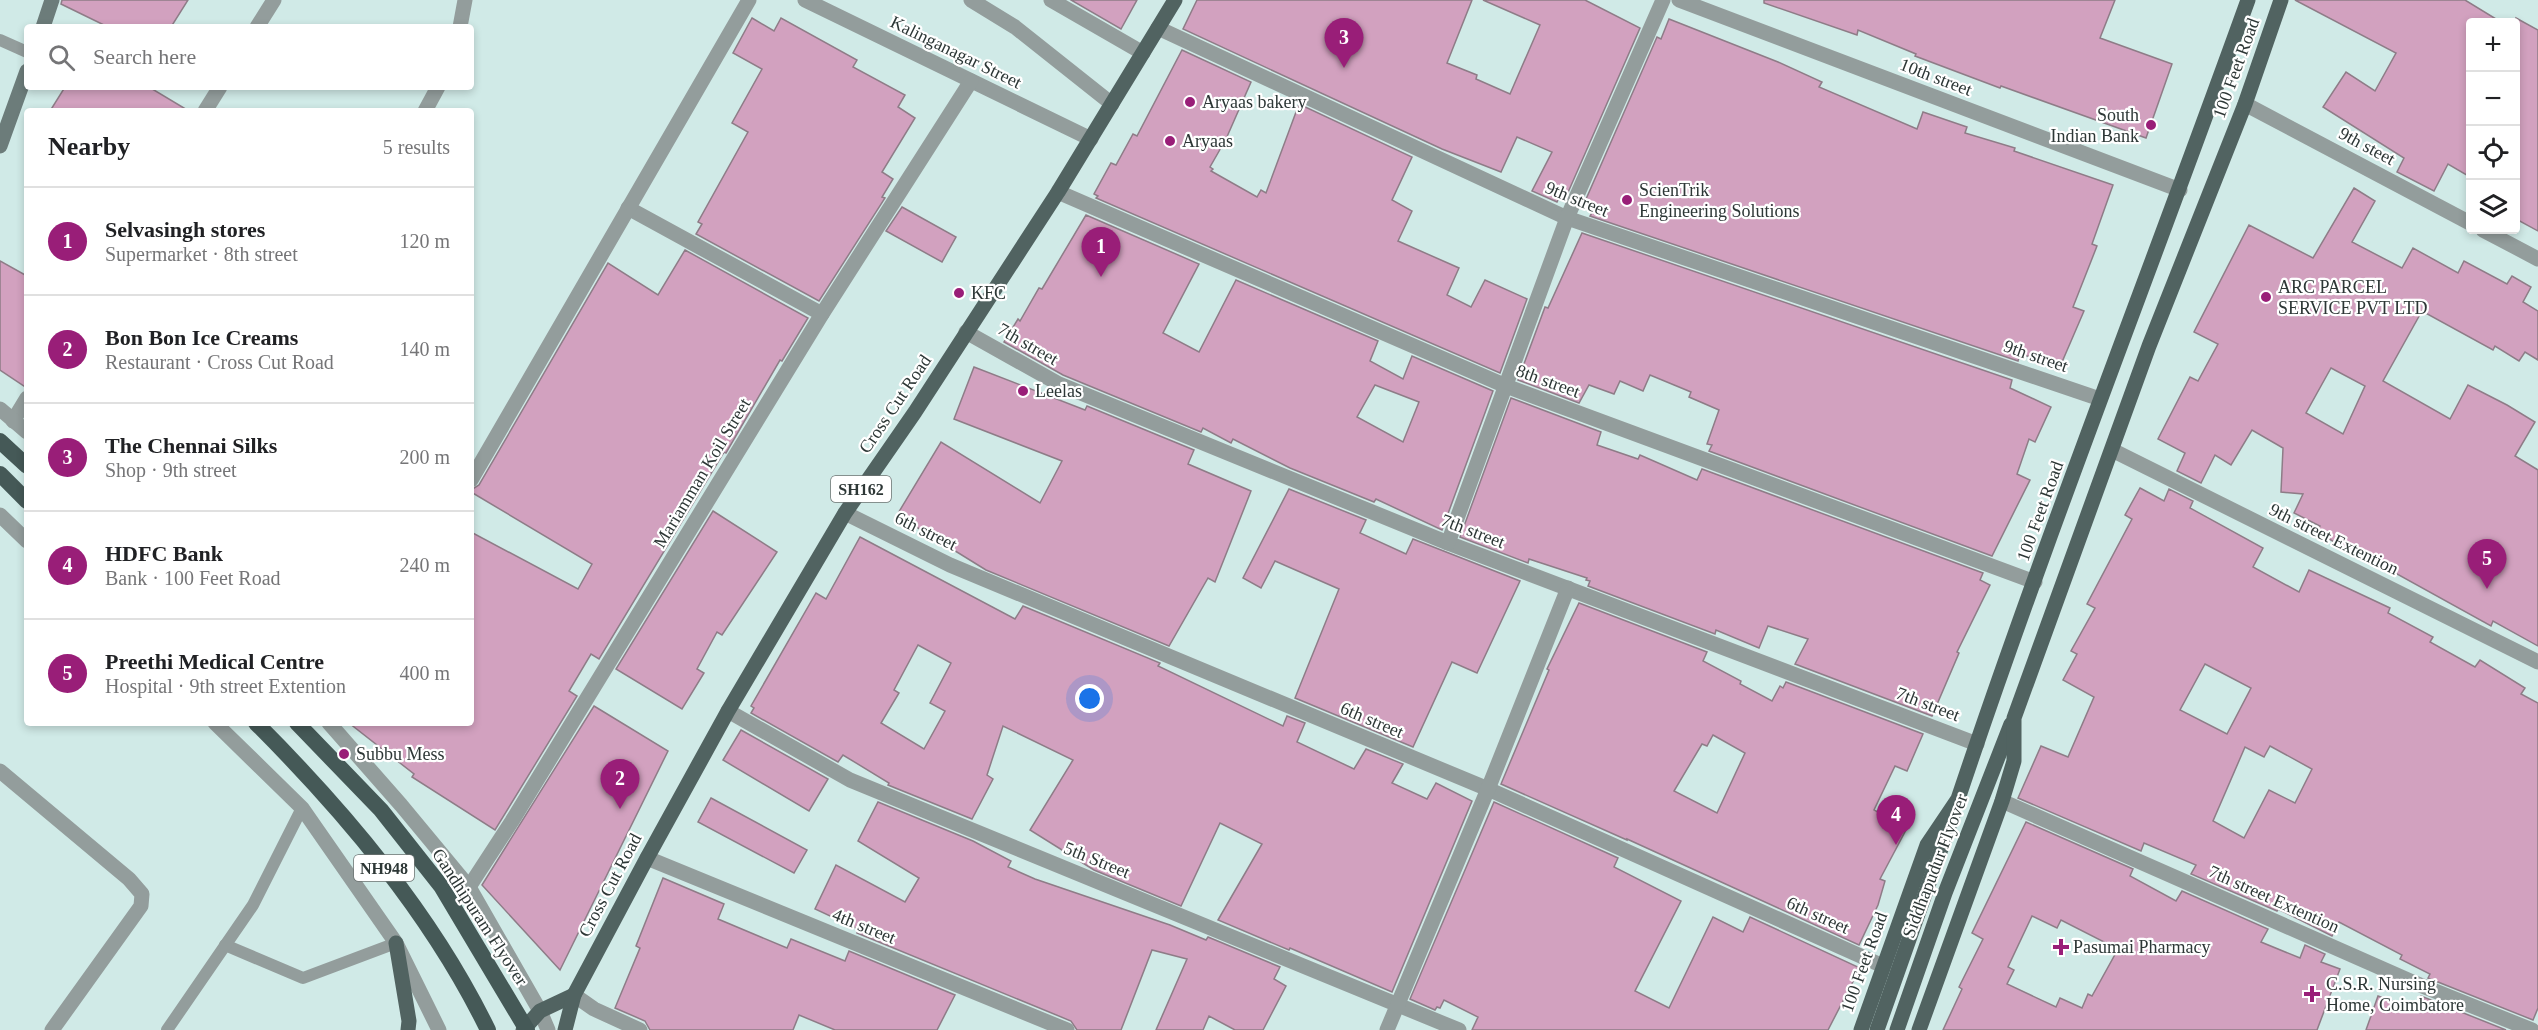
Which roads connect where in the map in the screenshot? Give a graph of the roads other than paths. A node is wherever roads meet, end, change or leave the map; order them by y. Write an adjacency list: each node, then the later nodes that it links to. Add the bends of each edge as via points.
1 (52, 0): 13 (main road)
2 (274, 0): 14 (street)
3 (465, 0): 15 (street)
4 (749, 0): 33 (street)
5 (805, 0): 21 (street, Kalinganagar Street)
6 (971, 0): 24 (street, via 1023,33)
7 (1051, 0): 19 (street)
8 (1175, 0): 16 (main road, Cross Cut Road / SH162)
9 (1663, 0): 34 (street)
10 (2248, 0): 31 (main road, 100 Feet Road)
11 (2281, 0): 25 (main road, 100 Feet Road)
12 (1684, 1): 31 (street, 10th street)
13 (44, 24)
14 (259, 24)
15 (461, 24)
16 (1158, 28): 19 (main road, Cross Cut Road / SH162); 34 (street, 9th street)
17 (0, 40): 18 (lane)
18 (24, 51)
19 (1143, 53): 24 (main road, Cross Cut Road / SH162)
20 (24, 77): 28 (main road)
21 (971, 81): 29 (street, Kalinganagar Street); 38 (street, Mariamman Koil Street)
22 (218, 90): 26 (street)
23 (436, 90): 27 (street)
24 (1112, 104): 29 (main road, Cross Cut Road / SH162)
25 (2245, 104): 35 (street, 9th steet); 47 (main road, 100 Feet Road)
26 (207, 108)
27 (427, 108)
28 (5, 113): 30 (main road)
29 (1091, 139): 32 (main road, Cross Cut Road / SH162)
30 (0, 146)
31 (2180, 190): 41 (main road, 100 Feet Road)
32 (1058, 192): 39 (main road, Cross Cut Road / SH162); 40 (street, 8th street)
33 (628, 208): 38 (street); 50 (street)
34 (1567, 218): 40 (street); 41 (street, 9th street)
35 (2466, 221)
36 (2491, 234): 37 (street)
37 (2538, 259)
38 (822, 314): 72 (street, Mariamman Koil Street)
39 (966, 332): 52 (main road, Cross Cut Road / SH162); 55 (street, 7th street, via 1059,384)
40 (1506, 386): 55 (street); 56 (street, 8th street)
41 (2100, 399): 56 (main road, 100 Feet Road)
42 (24, 403): 44 (street)
43 (0, 409): 44 (street)
44 (13, 421): 45 (street)
45 (24, 430)
46 (0, 441): 48 (highway)
47 (2112, 450): 58 (street, 9th street Extention); 60 (main road, 100 Feet Road)
48 (24, 463)
49 (0, 474): 51 (highway)
50 (474, 475)
51 (24, 498)
52 (845, 513): 59 (main road, Cross Cut Road / SH162); 67 (street, 6th street, via 950,565)
53 (0, 515): 54 (street)
54 (24, 538)
55 (1448, 543): 57 (street, 7th street)
56 (2035, 582): 65 (main road, 100 Feet Road)
57 (1568, 588): 65 (street, 7th street); 67 (street)
58 (2538, 662)
59 (728, 711): 71 (main road, Cross Cut Road / SH162); 77 (street, 5th Street, via 850,780)
60 (2013, 718): 69 (main road, 100 Feet Road, via 2014,761); 93 (main road, Siddhapudur Flyover)
61 (218, 726): 70 (street)
62 (259, 726): 83 (highway, NH948, via 357,832 389,874 455,969)
63 (300, 726): 84 (highway, Gandhipuram Flyover / NH948, bridge, via 381,810 441,886)
64 (331, 726): 72 (street)
65 (1977, 744): 68 (main road, 100 Feet Road)
66 (0, 771): 79 (street, via 142,894 141,906)
67 (1488, 789): 75 (street, 6th street); 77 (street)
68 (1958, 799): 75 (main road, 100 Feet Road, via 1927,844); 92 (main road, Siddhapudur Flyover)
69 (2002, 801): 94 (main road, 100 Feet Road); 95 (street, 7th street Extention, via 2415,983)
70 (302, 808): 73 (street); 74 (lane, via 253,905)
71 (647, 858): 76 (main road, Cross Cut Road / SH162); 88 (street, 4th street)
72 (469, 887): 78 (street)
73 (396, 943): 74 (lane, via 303,978); 81 (main road); 82 (street)
74 (225, 945): 80 (lane)
75 (1884, 966): 91 (main road, 100 Feet Road)
76 (574, 995): 78 (main road); 86 (main road, SH162); 87 (street)
77 (1397, 1005): 89 (street); 90 (street, 5th Street)
78 (540, 1011): 84 (main road); 85 (street)
79 (52, 1030)
80 (167, 1030)
81 (408, 1030)
82 (439, 1030)
83 (488, 1030)
84 (525, 1030)
85 (548, 1030)
86 (565, 1030)
87 (640, 1030)
88 (1067, 1030)
89 (1387, 1030)
90 (1459, 1030)
91 (1861, 1030)
92 (1877, 1030)
93 (1897, 1030)
94 (1919, 1030)
95 (2532, 1030)

